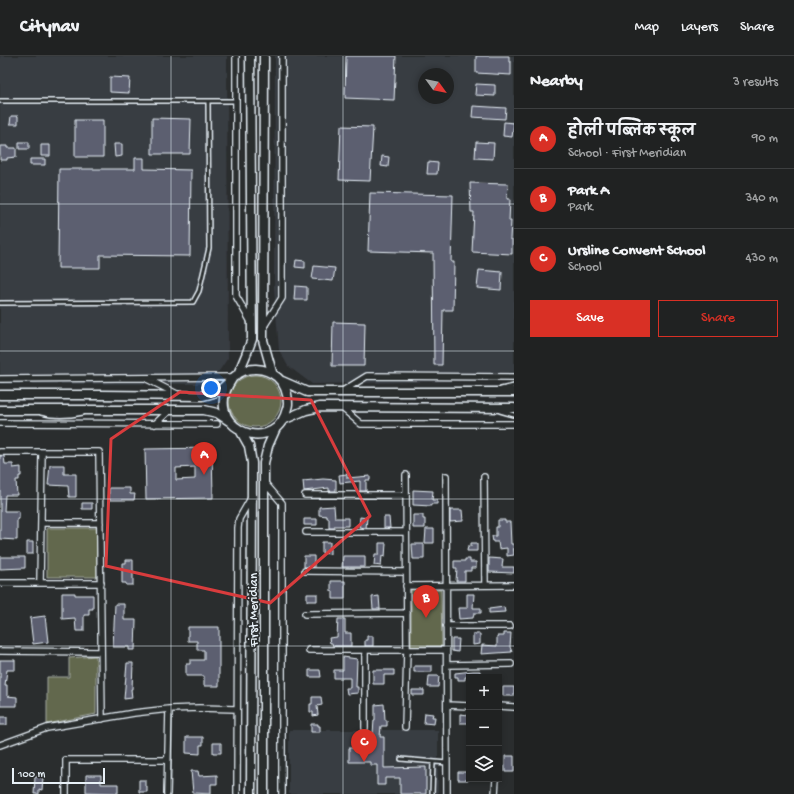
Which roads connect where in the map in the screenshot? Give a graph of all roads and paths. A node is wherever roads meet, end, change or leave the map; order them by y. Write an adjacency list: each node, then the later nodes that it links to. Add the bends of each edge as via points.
1 (236, 56): 9 (street)
2 (247, 56): 6 (lane)
3 (250, 56): 6 (street)
4 (264, 56): 12 (street)
5 (282, 56): 12 (street, via 282,298)
6 (250, 67): 11 (street)
7 (0, 101): 8 (lane)
8 (208, 101): 9 (lane); 10 (lane, via 208,248 199,291 193,302)
9 (236, 101): 11 (street, via 236,296)
10 (0, 303)
11 (251, 322): 14 (street, via 252,338)
12 (263, 327): 13 (street, via 263,340)
13 (272, 372): 14 (street, via 260,369 245,371); 18 (street)
14 (234, 377): 16 (street); 24 (street, via 217,392 202,396); 31 (street, via 223,396 224,410)
15 (514, 377): 20 (street, via 367,376)
16 (145, 378): 17 (street); 24 (street)
17 (0, 379)
18 (282, 381): 20 (street, via 307,392); 32 (street, via 288,405)
19 (514, 386): 21 (lane)
20 (340, 392): 21 (street)
21 (488, 392): 22 (street)
22 (514, 392)
23 (0, 395): 24 (street)
24 (183, 396)
25 (341, 407): 26 (street); 32 (street, via 306,410); 36 (street, via 361,424)
26 (489, 408): 27 (street); 30 (lane)
27 (514, 408)
28 (0, 410): 29 (street)
29 (170, 410): 31 (street, via 204,410 217,413); 34 (street)
30 (514, 415)
31 (229, 420): 38 (street)
32 (283, 420): 37 (street)
33 (0, 423): 34 (street)
34 (155, 424): 35 (street)
35 (217, 424)
36 (514, 424)
37 (276, 428): 38 (street, via 256,434); 44 (street, First Meridian, via 264,463)
38 (240, 430): 47 (street, First Meridian, via 249,446)
39 (0, 452): 40 (street)
40 (42, 452): 48 (street); 49 (street, via 99,452)
41 (406, 475): 46 (street)
42 (446, 476): 60 (street)
43 (484, 477): 57 (street)
44 (264, 482): 92 (street, First Meridian); 93 (street, via 282,503)
45 (306, 495): 46 (street)
46 (406, 495): 51 (street)
47 (252, 497): 77 (street, via 238,524); 91 (street, First Meridian)
48 (41, 523): 49 (street); 55 (street)
49 (100, 523): 56 (street)
50 (306, 532): 51 (street)
51 (406, 532): 53 (street)
52 (305, 571): 53 (street)
53 (406, 572): 59 (street)
54 (0, 583): 55 (street)
55 (40, 583): 56 (street)
56 (101, 583): 70 (street)
57 (484, 585): 58 (street); 60 (street)
58 (514, 585)
59 (406, 586): 60 (street); 61 (street)
60 (446, 586): 63 (street)
61 (407, 613): 62 (street); 67 (street)
62 (305, 614)
63 (446, 626): 64 (street); 68 (street)
64 (510, 626)
65 (309, 650): 66 (street)
66 (365, 650): 67 (street); 81 (street)
67 (407, 650): 68 (street); 80 (street)
68 (446, 650): 72 (street)
69 (0, 651): 70 (street)
70 (101, 652): 79 (street)
71 (511, 664): 72 (street)
72 (446, 665): 73 (street)
73 (447, 705): 74 (street); 86 (street)
74 (466, 706)
75 (502, 706): 76 (street)
76 (514, 707)
77 (236, 708): 78 (street); 90 (street)
78 (169, 709): 79 (street); 84 (street)
79 (102, 719): 82 (street, via 47,728)
80 (405, 727)
81 (365, 728)
82 (0, 746)
83 (401, 759): 85 (lane)
84 (167, 760): 88 (street, via 66,760); 89 (street)
85 (432, 762): 86 (lane); 94 (lane)
86 (447, 763): 95 (street)
87 (496, 782): 96 (street)
88 (66, 794)
89 (167, 794)
90 (237, 794)
91 (250, 794)
92 (264, 794)
93 (282, 794)
94 (432, 794)
95 (447, 794)
96 (495, 794)

